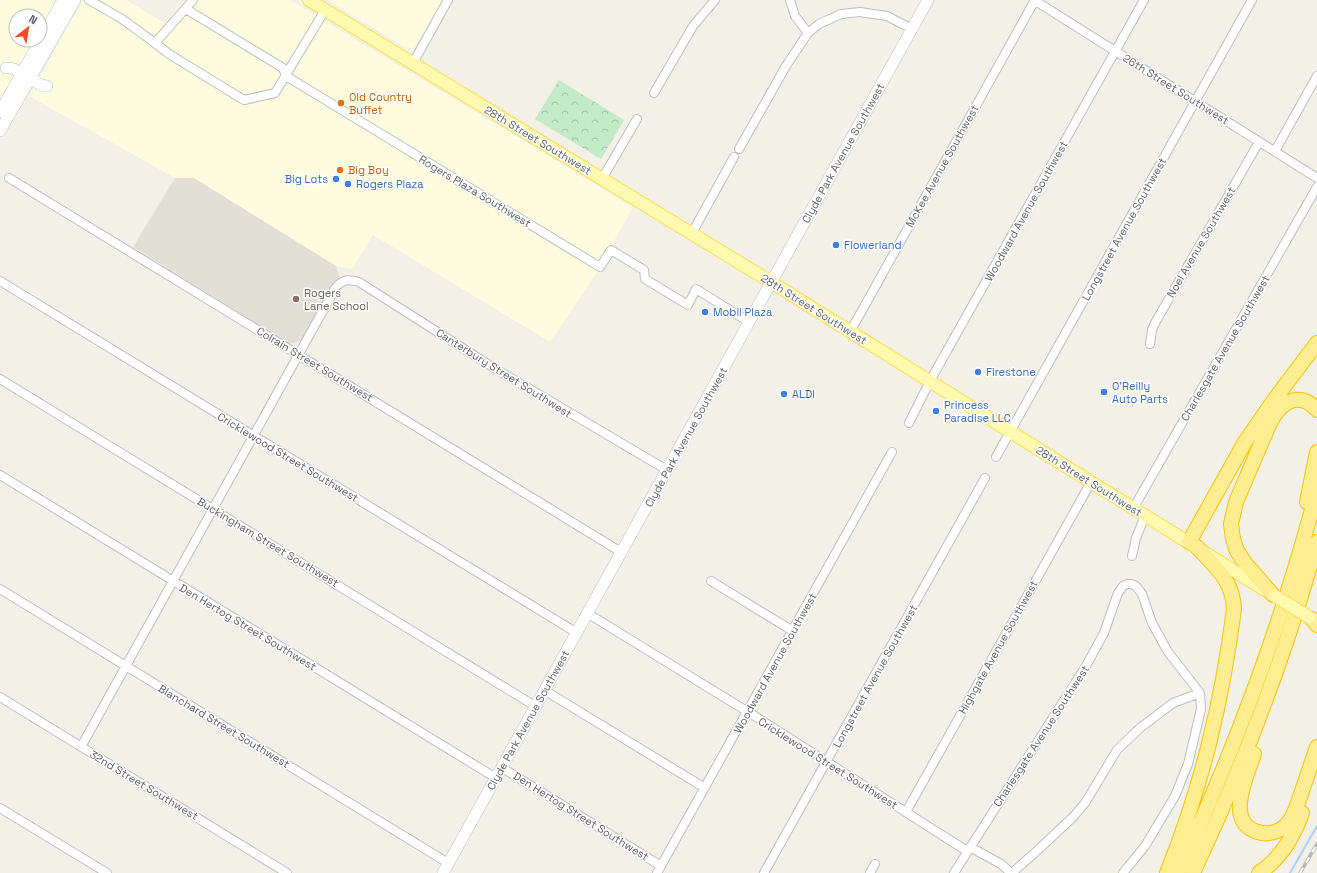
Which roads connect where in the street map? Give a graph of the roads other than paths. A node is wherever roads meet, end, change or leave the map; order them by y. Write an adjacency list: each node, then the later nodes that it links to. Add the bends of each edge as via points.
1 (63, 0): 21 (main road, via 47,28 29,73)
2 (74, 0): 20 (main road)
3 (89, 0): 17 (street, via 122,19)
4 (194, 0): 13 (street)
5 (310, 0): 14 (main road, 28th Street Southwest)
6 (448, 0): 19 (street)
7 (715, 0): 26 (street, via 693,26)
8 (790, 0): 16 (street, via 794,16)
9 (928, 0): 15 (main road, Clyde Park Avenue Southwest)
10 (1034, 0): 18 (street, 26th Street Southwest); 44 (street, McKee Avenue Southwest)
11 (1144, 0): 18 (street, Woodward Avenue Southwest)
12 (1252, 0): 27 (street, Longstreet Avenue Southwest)
13 (186, 9): 17 (street); 22 (street, Rogers Plaza Southwest, via 283,68)
14 (325, 10): 19 (main road, 28th Street Southwest); 22 (street)
15 (912, 29): 16 (street, via 887,16 850,12 820,24); 42 (main road, Clyde Park Avenue Southwest)
16 (808, 33): 33 (street)
17 (155, 43): 22 (street, via 244,100 275,93)
18 (1116, 51): 27 (street, 26th Street Southwest); 49 (street, Woodward Avenue Southwest)
19 (413, 63): 38 (main road, 28th Street Southwest)
20 (39, 64): 21 (main road); 24 (main road, via 38,73 47,86)
21 (23, 71): 24 (main road); 25 (main road); 25 (main road, via 6,68); 30 (main road, via 22,82)
22 (286, 76): 43 (street, Rogers Plaza Southwest, via 600,267 611,250 644,270 645,279 688,304 696,290)
23 (1317, 76): 34 (street)
24 (40, 85): 25 (main road)
25 (20, 87): 28 (main road); 31 (main road)
26 (654, 93)
27 (1195, 100): 32 (street, 26th Street Southwest); 52 (street, Longstreet Avenue Southwest)
28 (0, 112)
29 (637, 119): 38 (street)
30 (0, 122)
31 (0, 131)
32 (1258, 142): 34 (street, 26th Street Southwest); 46 (street, Noel Avenue Southwest, via 1155,323)
33 (738, 149)
34 (1275, 151): 37 (street, 26th Street Southwest)
35 (734, 157): 40 (street)
36 (9, 178): 47 (street, Colrain Street Southwest)
37 (1317, 178)
38 (602, 179): 40 (main road, 28th Street Southwest)
39 (1317, 187): 63 (street, Charlesgate Avenue Southwest)
40 (692, 233): 42 (main road, 28th Street Southwest)
41 (0, 281): 53 (street, Cricklewood Street Southwest)
42 (771, 282): 43 (main road, Clyde Park Avenue Southwest); 44 (main road, 28th Street Southwest)
43 (749, 322): 57 (main road, Clyde Park Avenue Southwest)
44 (850, 332): 49 (main road, 28th Street Southwest)
45 (1317, 343): 66 (highway, via 1248,438)
46 (1150, 344)
47 (299, 354): 53 (street); 57 (street, Canterbury Street Southwest, via 336,287 349,279 359,282 494,368); 67 (street, Colrain Street Southwest)
48 (0, 379): 62 (street, Buckingham Street Southwest)
49 (930, 381): 51 (street, Woodward Avenue Southwest); 52 (main road, 28th Street Southwest)
50 (1317, 410): 73 (highway, via 1312,405 1291,401 1273,416 1233,509 1231,532 1237,551)
51 (909, 423)
52 (1010, 432): 56 (street, Longstreet Avenue Southwest); 60 (main road, 28th Street Southwest)
53 (254, 436): 62 (street); 77 (street, Cricklewood Street Southwest)
54 (892, 452): 76 (street, Woodward Avenue Southwest)
55 (1317, 452): 69 (highway)
56 (996, 457)
57 (667, 470): 67 (main road, Clyde Park Avenue Southwest)
58 (0, 476): 70 (street, Den Hertog Street Southwest)
59 (985, 478): 87 (street, Longstreet Avenue Southwest)
60 (1091, 482): 63 (main road, 28th Street Southwest); 93 (street, Highgate Avenue Southwest)
61 (1317, 491): 69 (highway)
62 (214, 509): 70 (street); 83 (street, Buckingham Street Southwest)
63 (1133, 509): 64 (main road, 28th Street Southwest)
64 (1145, 516): 66 (main road, 28th Street Southwest); 68 (street)
65 (1317, 542): 79 (highway)
66 (1193, 545): 73 (main road, 28th Street Southwest); 106 (highway, via 1227,582 1233,596 1234,609 1210,744)
67 (621, 552): 74 (main road, Clyde Park Avenue Southwest)
68 (1132, 556)
69 (1297, 562): 107 (highway, via 1253,696 1214,794)
70 (173, 581): 78 (street); 90 (street, Den Hertog Street Southwest)
71 (711, 581): 76 (street)
72 (0, 589): 78 (street, Blanchard Street Southwest)
73 (1274, 595): 75 (main road, 28th Street Southwest, bridge)
74 (587, 613): 77 (main road, Clyde Park Avenue Southwest); 84 (street, Cricklewood Street Southwest)
75 (1314, 621)
76 (793, 631): 84 (street, Woodward Avenue Southwest)
77 (577, 633): 80 (main road, Clyde Park Avenue Southwest)
78 (126, 667): 85 (street); 95 (street, Blanchard Street Southwest)
79 (1270, 687): 86 (highway, via 1258,740 1239,801 1240,815 1247,826 1254,831 1266,833 1280,830 1287,824 1294,812); 108 (highway, via 1216,823)
80 (544, 690): 83 (main road, Clyde Park Avenue Southwest); 91 (street)
81 (1200, 693): 94 (street, Charlesgate Avenue Southwest, via 1168,652 1152,623 1139,589 1131,584 1123,586 1104,633 1086,666); 104 (street, via 1173,703 1140,728 1117,750 1073,817); 105 (street, via 1201,708 1188,764 1175,796 1145,846)
82 (0, 697): 85 (street, 32nd Street Southwest)
83 (535, 706): 88 (main road, Clyde Park Avenue Southwest)
84 (748, 712): 87 (street, Cricklewood Street Southwest); 91 (street, Woodward Avenue Southwest)
85 (82, 747): 99 (street, 32nd Street Southwest)
86 (1317, 747)
87 (827, 762): 93 (street, Cricklewood Street Southwest); 101 (street, Longstreet Avenue Southwest)
88 (501, 767): 90 (main road, Clyde Park Avenue Southwest); 97 (street, Den Hertog Street Southwest)
89 (1317, 770): 109 (highway, via 1291,838 1278,856)
90 (496, 778): 95 (main road, Clyde Park Avenue Southwest)
91 (705, 788): 97 (street, Woodward Avenue Southwest)
92 (0, 808): 98 (street)
93 (906, 812): 94 (street, Cricklewood Street Southwest)
94 (968, 849): 103 (street, Charlesgate Avenue Southwest); 104 (street, Cricklewood Street Southwest, via 1001,864)
95 (448, 863): 100 (main road, Clyde Park Avenue Southwest)
96 (875, 864): 102 (street)
97 (659, 869)
98 (107, 873)
99 (288, 873)
100 (443, 873)
101 (764, 873)
102 (870, 873)
103 (954, 873)
104 (1012, 873)
105 (1123, 873)
106 (1167, 873)
107 (1178, 873)
108 (1193, 873)
109 (1259, 873)

